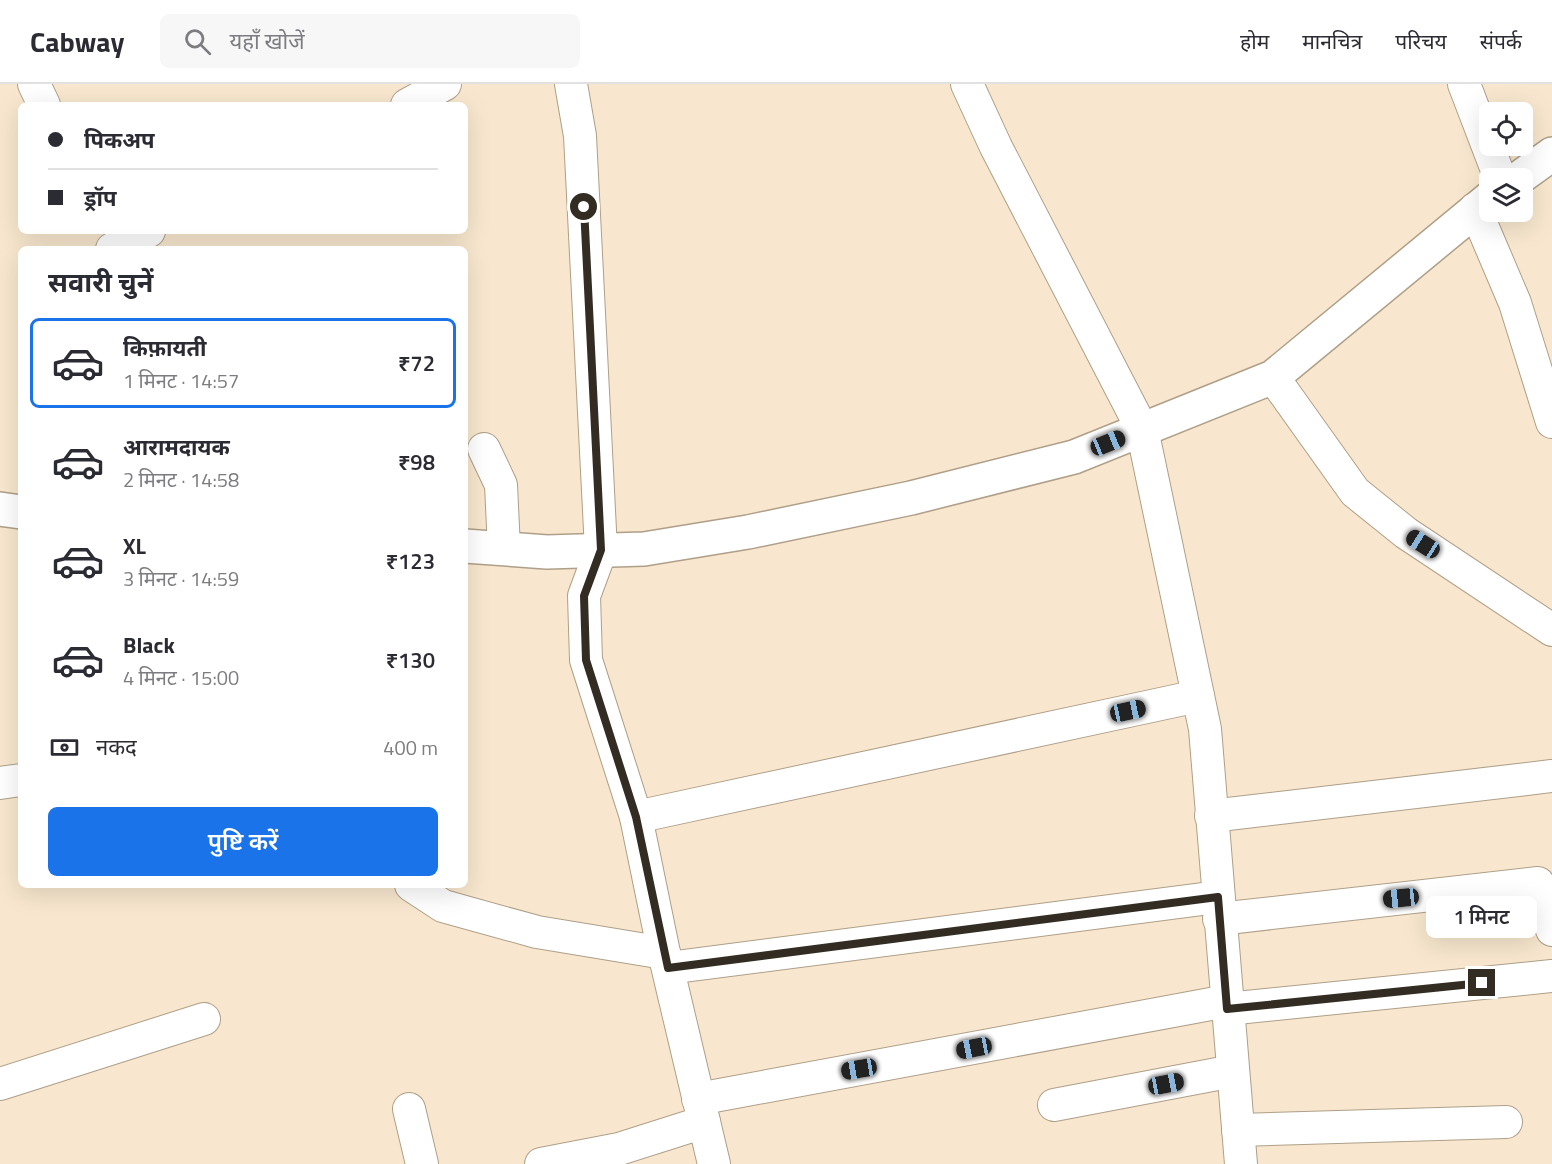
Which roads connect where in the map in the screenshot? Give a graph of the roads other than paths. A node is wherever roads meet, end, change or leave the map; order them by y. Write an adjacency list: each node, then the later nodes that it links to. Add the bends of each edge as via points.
1 (34, 84): 6 (street)
2 (445, 84): 7 (street)
3 (571, 84): 23 (street, via 580,135)
4 (967, 84): 17 (street)
5 (1464, 84): 9 (street)
6 (43, 102)
7 (412, 102)
8 (1552, 154): 10 (main road)
9 (1496, 168)
10 (1533, 168)
11 (1479, 205): 15 (main road)
12 (1488, 222): 16 (street)
13 (143, 234): 14 (street)
14 (117, 246)
15 (1273, 377): 17 (main road); 24 (street, via 1356,492 1406,533)
16 (1552, 422)
17 (1142, 429): 23 (main road, via 1074,457 911,498 748,532 644,549); 25 (street)
18 (484, 449): 22 (street, via 501,485)
19 (0, 509): 20 (main road)
20 (18, 512)
21 (468, 546): 22 (main road)
22 (504, 549): 23 (main road)
23 (601, 550): 30 (street, via 584,596 586,660)
24 (1552, 630)
25 (1198, 696): 29 (street, via 1205,729); 30 (street)
26 (1552, 776): 29 (street)
27 (18, 780): 28 (street)
28 (0, 783)
29 (1211, 816): 32 (street)
30 (636, 817): 34 (street)
31 (416, 888): 34 (street, via 443,906)
32 (1218, 908): 33 (street, via 1538,883); 34 (street); 36 (street)
33 (1552, 930)
34 (666, 961): 42 (street)
35 (1552, 976): 36 (street)
36 (1227, 1005): 38 (street); 42 (street)
37 (204, 1019): 39 (street)
38 (1233, 1071): 40 (street); 44 (street)
39 (0, 1084)
40 (1054, 1105)
41 (410, 1109): 45 (street)
42 (701, 1111): 46 (street, via 619,1149); 47 (street)
43 (1506, 1122): 44 (street)
44 (1238, 1130): 48 (street)
45 (422, 1164)
46 (541, 1164)
47 (714, 1164)
48 (1241, 1164)

